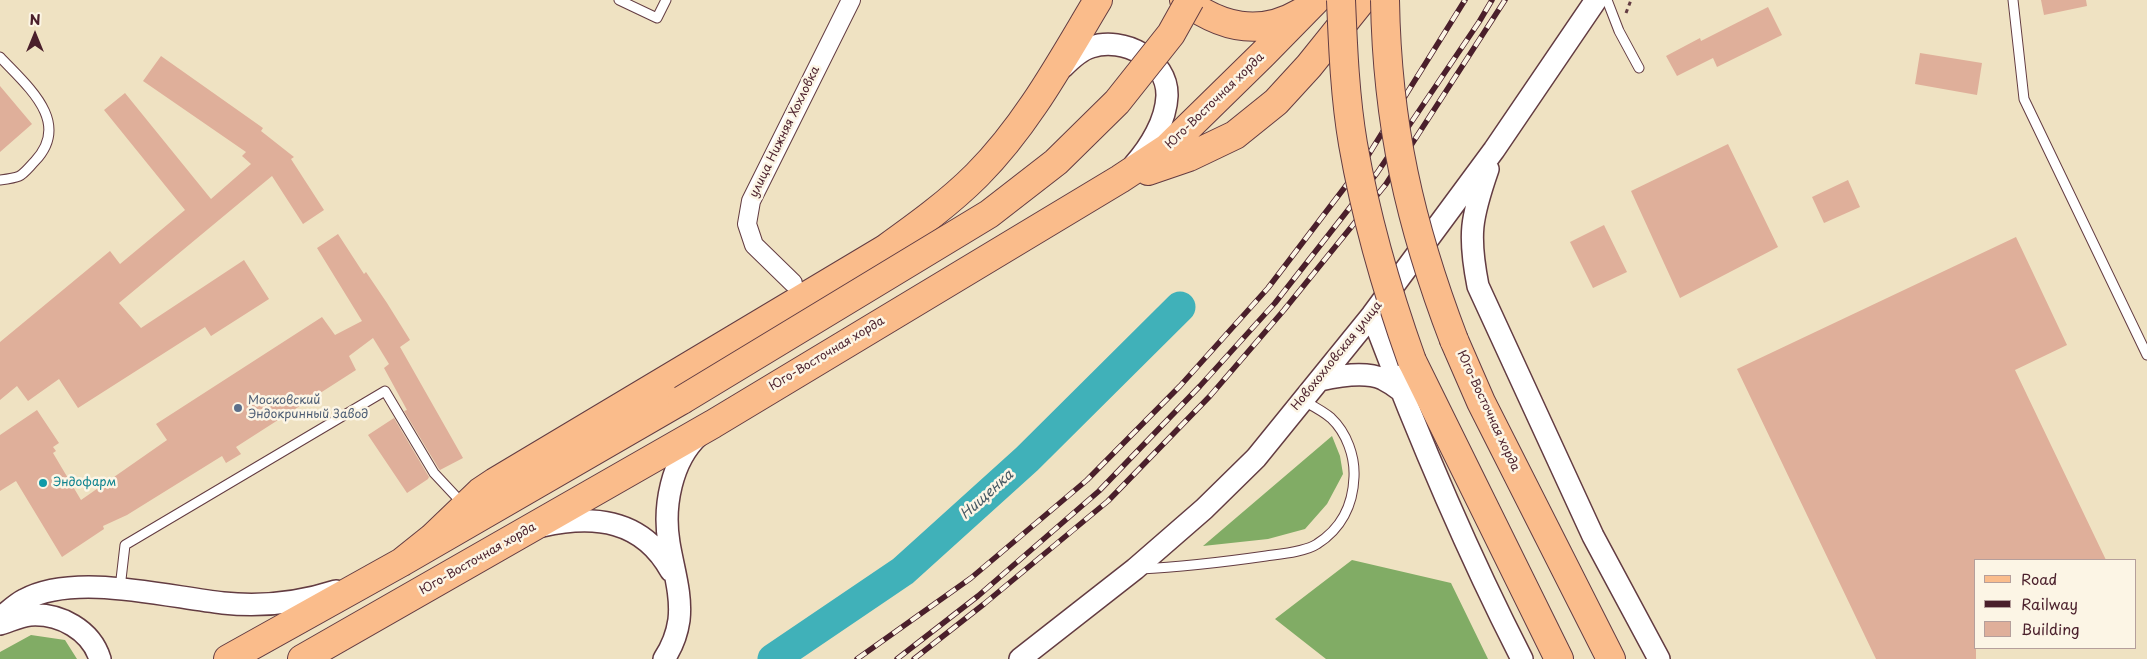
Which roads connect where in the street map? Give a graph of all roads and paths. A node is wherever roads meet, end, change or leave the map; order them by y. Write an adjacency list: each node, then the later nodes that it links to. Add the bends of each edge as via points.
1 (619, 0): 2 (lane, via 657,18)
2 (666, 0)
3 (851, 0): 20 (street, улица Нижняя Хохловка, via 751,202 747,224 754,245)
4 (1098, 0): 16 (main road)
5 (1184, 0): 13 (main road, via 1214,19 1242,26 1288,20)
6 (1190, 0): 29 (main road, bridge, via 1171,34 1117,102 1056,162 989,214 682,400)
7 (1341, 0): 42 (main road, bridge, via 1353,143 1369,221 1391,301 1412,362)
8 (1362, 0): 19 (main road, via 1282,95 1235,135 1190,157)
9 (1385, 0): 43 (main road, Юго-Восточная хорда, bridge, via 1386,54 1394,131 1431,281 1481,402)
10 (1596, 0): 17 (street, Новохохловская улица)
11 (1607, 0): 15 (lane)
12 (2013, 0): 22 (lane, via 2024,99)
13 (1313, 3): 19 (main road, Юго-Восточная хорда, via 1167,148)
14 (0, 57): 18 (lane, via 38,98 50,124 45,150 19,178)
15 (1639, 68)
16 (1052, 76): 19 (street, via 1076,55 1091,47 1105,45 1136,49 1159,71 1166,86 1165,109 1148,150); 27 (main road, via 1014,132 978,174 928,218 885,248 494,482)
17 (1494, 150): 21 (street, Новохохловская улица); 44 (street, via 1475,207 1472,231 1472,255 1478,286 1593,536)
18 (0, 180)
19 (1120, 180): 26 (main road, Юго-Восточная хорда)
20 (793, 283)
21 (1372, 315): 23 (street, Новохохловская улица); 24 (street)
22 (2147, 355)
23 (1320, 380): 24 (street, via 1361,375 1382,378); 25 (street, Новохохловская улица)
24 (1400, 390): 41 (street, via 1494,606)
25 (1302, 400): 30 (street, Новохохловская улица, via 1256,458); 30 (lane, via 1332,418 1349,446 1354,464 1349,508 1336,529 1316,545 1286,553 1199,566)
26 (713, 424): 28 (main road, Юго-Восточная хорда); 32 (street, via 693,441 683,455 671,489 668,541)
27 (465, 506): 29 (main road); 33 (lane, via 434,473 385,391 125,544)
28 (532, 528): 32 (street, via 560,522 601,521 631,530 660,554); 38 (main road, Юго-Восточная хорда)
29 (402, 562): 31 (main road)
30 (1135, 569): 40 (street, Новохохловская улица)
31 (368, 581): 33 (street, via 301,600 262,605); 37 (main road)
32 (677, 588): 39 (street, via 679,618 676,634)
33 (120, 590): 34 (street, via 72,587 48,591 24,600)
34 (0, 618)
35 (0, 624): 36 (street, via 28,615 66,621 93,642)
36 (100, 659)
37 (228, 659)
38 (302, 659)
39 (664, 659)
40 (1020, 659)
41 (1522, 659)
42 (1559, 659)
43 (1612, 659)
44 (1659, 659)

